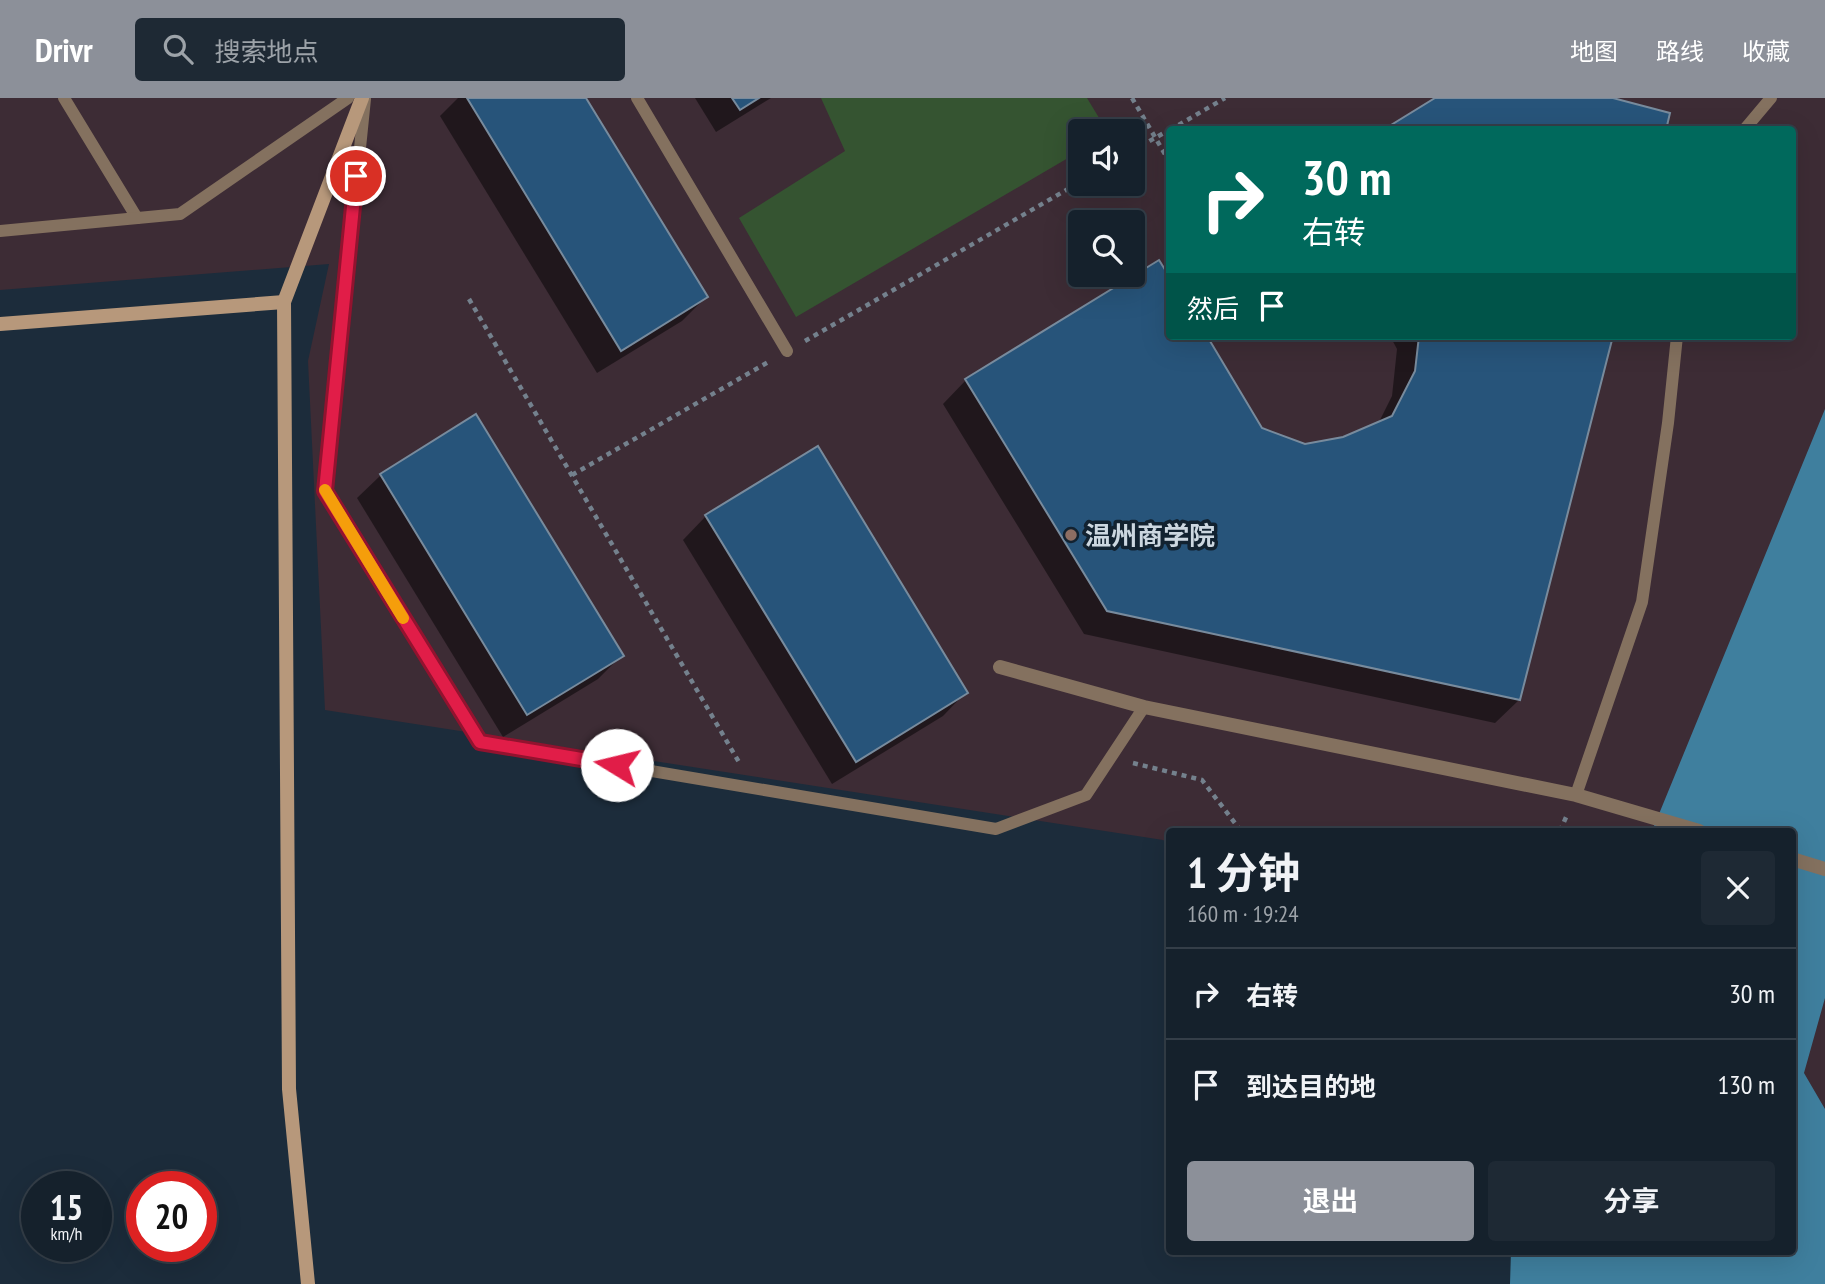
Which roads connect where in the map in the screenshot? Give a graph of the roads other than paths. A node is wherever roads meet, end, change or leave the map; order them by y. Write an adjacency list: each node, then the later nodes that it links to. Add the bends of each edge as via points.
1 (64, 98): 7 (lane)
2 (348, 98): 7 (lane, via 180,214)
3 (363, 98): 9 (street); 14 (lane, via 325,491 480,742 996,829 1086,795)
4 (637, 98): 12 (lane)
5 (1771, 98): 6 (lane)
6 (1747, 126)
7 (136, 218): 8 (lane)
8 (0, 231)
9 (284, 302): 10 (street); 19 (street, via 289,1089)
10 (0, 324)
11 (1678, 340): 15 (lane, via 1642,602)
12 (787, 351)
13 (1000, 667): 14 (street)
14 (1144, 708): 15 (street)
15 (1576, 795): 16 (street)
16 (1689, 828)
17 (1796, 860): 18 (street)
18 (1825, 869)
19 (308, 1284)

